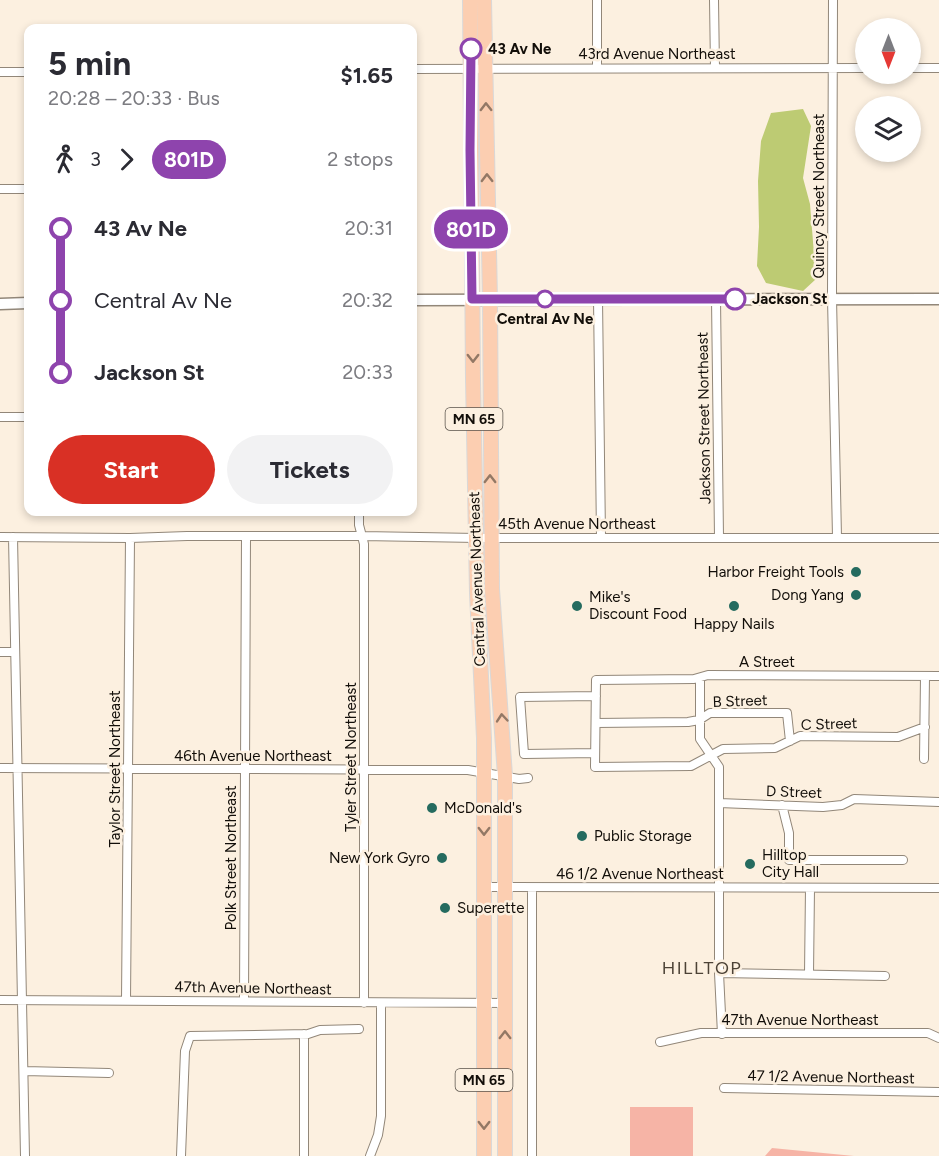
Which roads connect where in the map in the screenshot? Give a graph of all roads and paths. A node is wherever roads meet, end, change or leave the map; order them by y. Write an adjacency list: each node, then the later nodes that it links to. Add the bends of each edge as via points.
1 (470, 0): 6 (main road, Central Avenue Northeast / MN 65)
2 (484, 0): 6 (main road, Central Avenue Northeast / MN 65)
3 (597, 0): 7 (street)
4 (714, 0): 8 (street)
5 (833, 0): 9 (street, Quincy Street Northeast)
6 (478, 68): 7 (street, 43rd Avenue Northeast); 13 (street, 43rd Avenue Northeast); 19 (main road, Central Avenue Northeast / MN 65, via 470,150); 24 (main road, Central Avenue Northeast / MN 65, one-way to 6)
7 (597, 68): 8 (street, 43rd Avenue Northeast)
8 (715, 68): 9 (street, 43rd Avenue Northeast)
9 (834, 68): 10 (street, 43rd Avenue Northeast); 18 (street, Quincy Street Northeast)
10 (855, 68)
11 (921, 68): 12 (street)
12 (939, 68)
13 (417, 69)
14 (0, 72): 15 (street)
15 (24, 72)
16 (0, 189): 17 (street)
17 (24, 189)
18 (832, 298): 21 (street); 22 (street); 36 (street, Quincy Street Northeast)
19 (472, 299): 23 (street); 24 (street); 38 (main road, Central Avenue Northeast / MN 65, one-way to 38)
20 (598, 299): 21 (street); 24 (street); 34 (street)
21 (716, 299): 35 (street, Jackson Street Northeast)
22 (939, 299)
23 (417, 300)
24 (490, 300): 38 (main road, Central Avenue Northeast / MN 65, one-way to 24)
25 (24, 303): 26 (street)
26 (0, 304)
27 (0, 417): 28 (street)
28 (24, 417)
29 (360, 516): 31 (street, Tyler Street Northeast)
30 (246, 536): 31 (street, 45th Avenue Northeast); 37 (street, 45th Avenue Northeast); 56 (street, Polk Street Northeast)
31 (362, 536): 38 (street, 45th Avenue Northeast); 57 (street, Tyler Street Northeast)
32 (0, 537): 33 (street, 45th Avenue Northeast)
33 (13, 537): 37 (street, 45th Avenue Northeast); 41 (street)
34 (601, 537): 35 (street, 45th Avenue Northeast); 38 (street, 45th Avenue Northeast)
35 (719, 537): 36 (street, 45th Avenue Northeast)
36 (837, 537): 39 (street, 45th Avenue Northeast)
37 (130, 538): 55 (street, Taylor Street Northeast)
38 (484, 538): 58 (main road, Central Avenue Northeast / MN 65); 59 (main road, Central Avenue Northeast / MN 65, one-way to 38, via 492,589)
39 (939, 538)
40 (0, 652): 41 (street)
41 (14, 652): 54 (street)
42 (925, 676): 43 (street, A Street); 44 (street, A Street); 48 (street)
43 (939, 676)
44 (700, 678): 45 (street, A Street, via 596,680); 46 (street)
45 (596, 696): 47 (street); 50 (street, via 520,697 524,754)
46 (699, 720): 47 (street, B Street); 49 (street, B Street, via 710,713 787,713); 51 (street, via 700,739)
47 (596, 723): 50 (street)
48 (925, 727): 49 (street, C Street, via 898,737 800,736); 52 (street)
49 (790, 741): 51 (street, C Street, via 775,748 723,749)
50 (595, 753): 51 (street, C Street, via 595,767 692,766)
51 (711, 755): 62 (street, via 719,767)
52 (924, 759)
53 (0, 768): 54 (street, 46th Avenue Northeast)
54 (16, 768): 55 (street, 46th Avenue Northeast); 75 (street)
55 (128, 769): 56 (street, 46th Avenue Northeast); 76 (street, Taylor Street Northeast)
56 (245, 769): 57 (street, 46th Avenue Northeast); 77 (street, Polk Street Northeast)
57 (365, 770): 58 (street, 46th Avenue Northeast); 78 (street, Tyler Street Northeast)
58 (484, 772): 59 (street, 46th Avenue Northeast); 65 (main road, Central Avenue Northeast / MN 65, one-way to 65)
59 (505, 776): 60 (street, 46th Avenue Northeast); 66 (main road, Central Avenue Northeast / MN 65)
60 (528, 778)
61 (939, 802): 63 (street, D Street, via 854,799 823,807)
62 (719, 803): 63 (street, D Street); 67 (street)
63 (782, 805): 64 (street, via 789,833 789,860)
64 (903, 860)
65 (484, 887): 66 (street, 46 1/2 Avenue Northeast); 79 (main road, Central Avenue Northeast / MN 65)
66 (505, 887): 68 (street, 46 1/2 Avenue Northeast); 80 (main road, Central Avenue Northeast / MN 65)
67 (720, 887): 68 (street, 46 1/2 Avenue Northeast); 69 (street, 46 1/2 Avenue Northeast); 71 (street)
68 (532, 888): 97 (street)
69 (810, 888): 70 (street, 46 1/2 Avenue Northeast); 72 (street)
70 (939, 888)
71 (719, 973): 72 (street); 84 (street)
72 (809, 974): 73 (street)
73 (885, 976)
74 (0, 1000): 75 (street, 47th Avenue Northeast)
75 (20, 1000): 76 (street, 47th Avenue Northeast); 87 (street)
76 (126, 1000): 77 (street, 47th Avenue Northeast)
77 (244, 1000): 78 (street, 47th Avenue Northeast)
78 (364, 1003): 81 (street, 47th Avenue Northeast)
79 (484, 1003): 80 (street, 47th Avenue Northeast); 81 (street, 47th Avenue Northeast); 95 (main road, Central Avenue Northeast / MN 65, one-way to 95)
80 (505, 1003): 96 (main road, Central Avenue Northeast / MN 65, one-way to 80)
81 (381, 1004): 94 (street, via 381,1116)
82 (359, 1029): 83 (street)
83 (304, 1034): 92 (street, via 190,1036 185,1051); 93 (street)
84 (722, 1034): 85 (street, 47th Avenue Northeast, via 928,1034); 86 (street, 47th Avenue Northeast)
85 (939, 1038)
86 (660, 1042)
87 (24, 1071): 88 (street); 91 (street)
88 (109, 1072)
89 (724, 1088): 90 (street, 47 1/2 Avenue Northeast)
90 (939, 1092)
91 (25, 1156)
92 (181, 1156)
93 (304, 1156)
94 (370, 1156)
95 (484, 1156)
96 (505, 1156)
97 (532, 1156)

